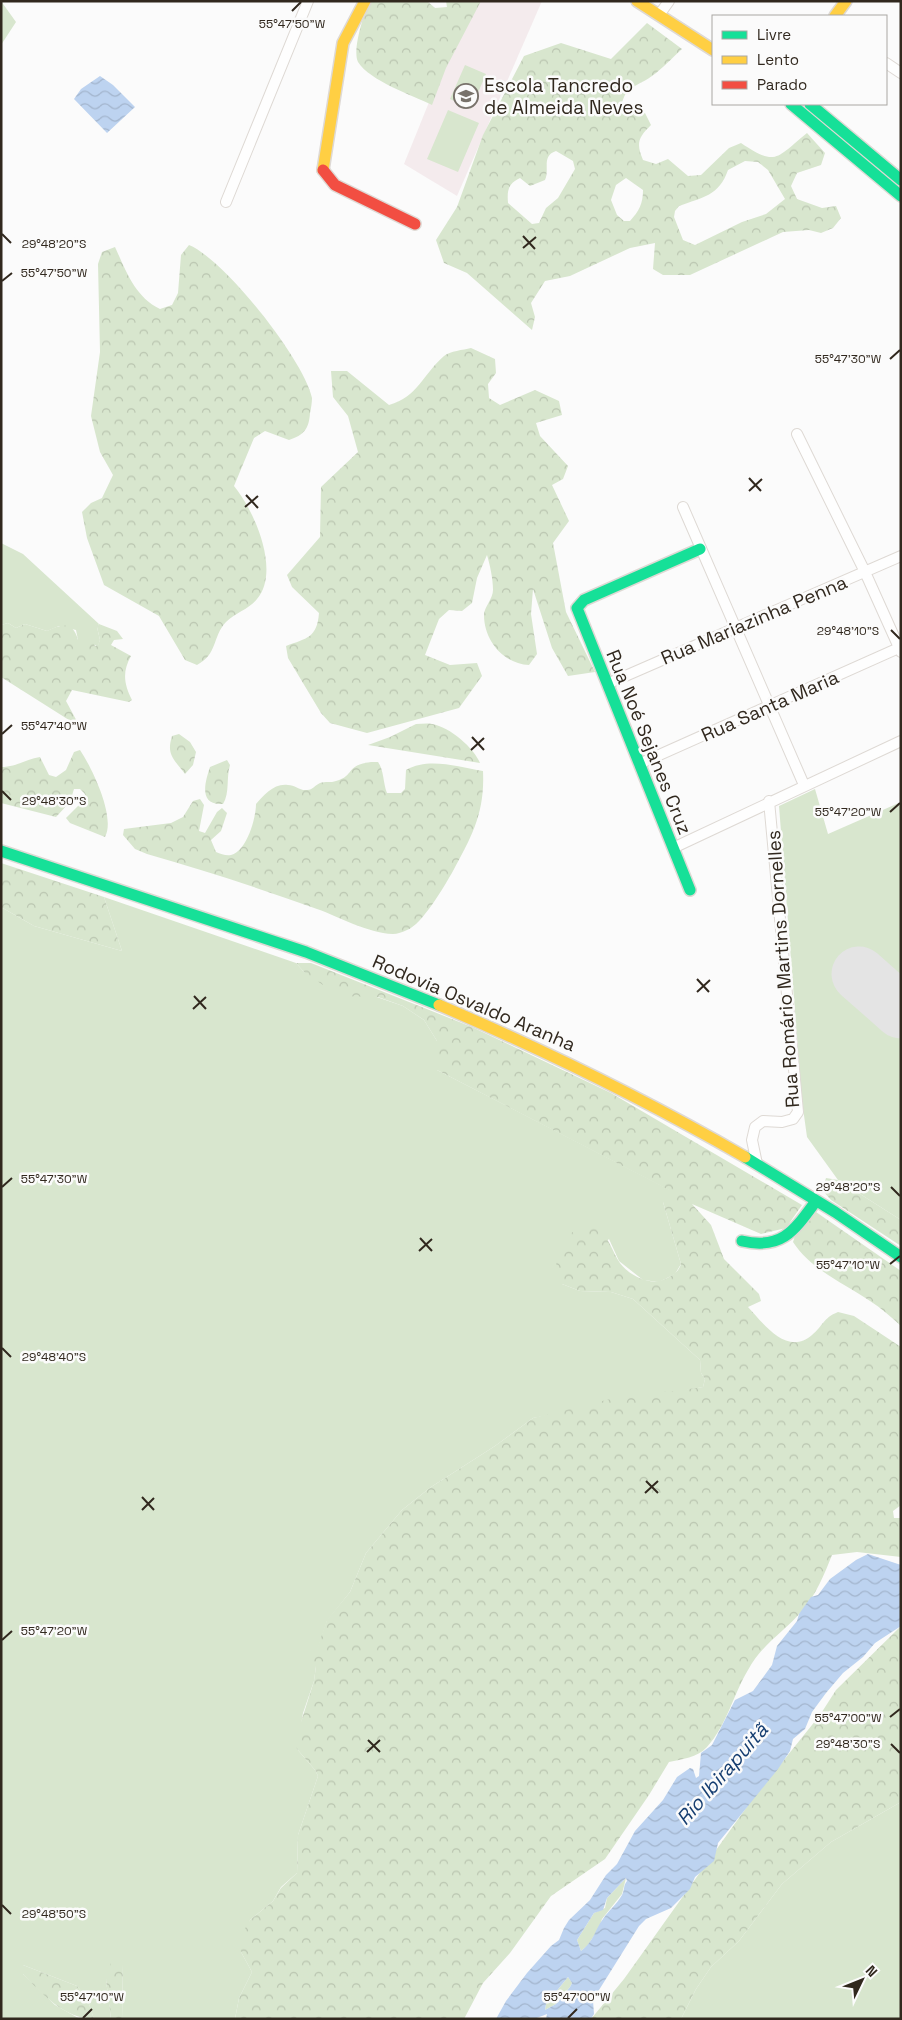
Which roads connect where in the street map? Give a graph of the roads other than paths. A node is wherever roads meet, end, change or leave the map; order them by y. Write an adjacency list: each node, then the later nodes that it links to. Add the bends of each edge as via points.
1 (308, 1): 15 (street)
2 (365, 1): 16 (main road, via 343,43 323,173 335,186)
3 (637, 1): 6 (main road)
4 (669, 1): 6 (street)
5 (846, 1): 7 (main road)
6 (659, 15): 8 (main road)
7 (836, 15)
8 (712, 49)
9 (887, 64): 10 (street)
10 (901, 73)
11 (792, 105): 14 (main road)
12 (811, 105): 13 (main road)
13 (901, 180)
14 (901, 196)
15 (226, 202)
16 (415, 224)
17 (797, 434): 21 (street)
18 (683, 507): 19 (street)
19 (700, 549): 22 (street); 24 (main road, Rua Noé Sejanes Cruz, via 584,600 577,608)
20 (901, 556): 21 (street, Rua Mariazinha Penna)
21 (865, 572): 22 (street, Rua Mariazinha Penna); 23 (street)
22 (735, 627): 24 (street, Rua Mariazinha Penna); 25 (street)
23 (900, 649): 25 (street, Rua Santa Maria)
24 (607, 684): 27 (main road, Rua Noé Sejanes Cruz)
25 (770, 706): 27 (street, Rua Santa Maria); 28 (street)
26 (901, 741): 28 (street)
27 (639, 764): 30 (main road, Rua Noé Sejanes Cruz)
28 (804, 785): 29 (street)
29 (769, 801): 30 (street); 33 (street, Rua Romário Martins Dornelles, via 798,1112 793,1119 764,1121 755,1127 752,1140)
30 (673, 848): 32 (main road, Rua Noé Sejanes Cruz)
31 (1, 850): 33 (main road, Rodovia Osvaldo Aranha, via 330,961 464,1016 598,1077)
32 (690, 890)
33 (757, 1164): 34 (main road, Rodovia Osvaldo Aranha)
34 (816, 1200): 35 (main road, via 795,1232 778,1242 759,1246); 36 (main road, Rodovia Osvaldo Aranha)
35 (742, 1241)
36 (901, 1257)

